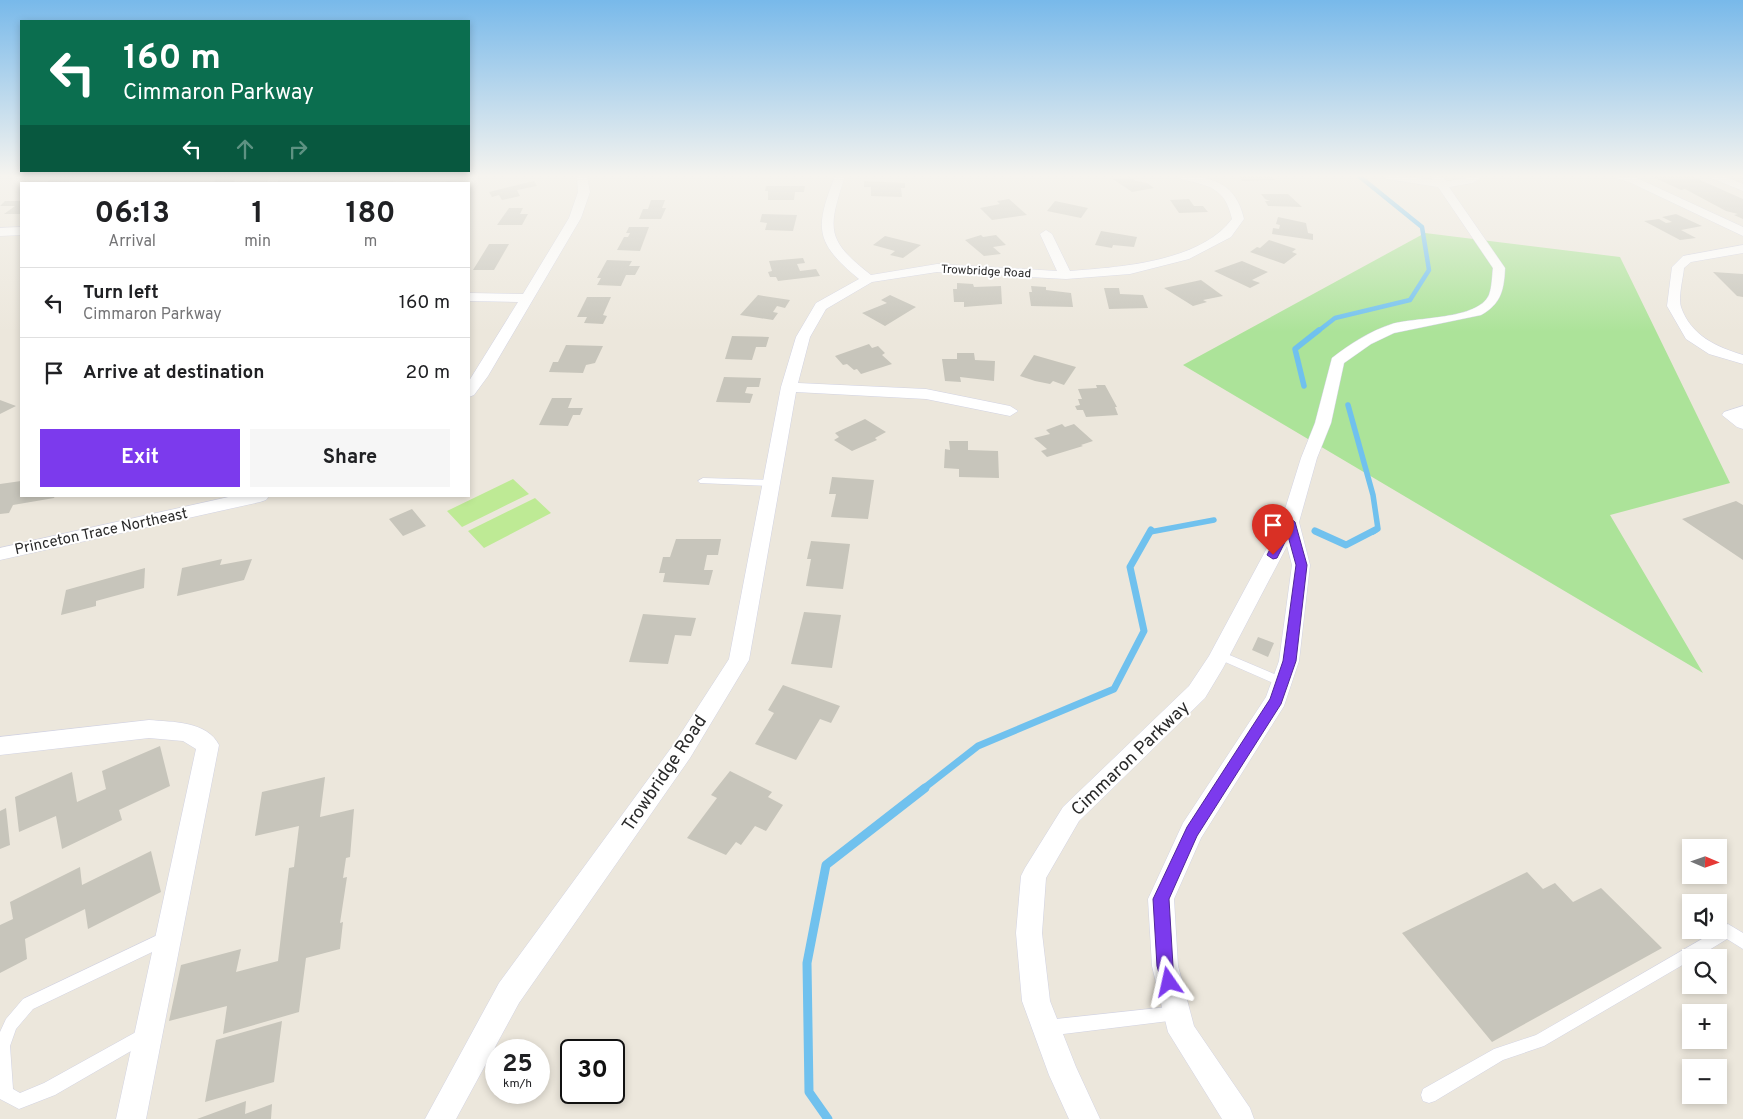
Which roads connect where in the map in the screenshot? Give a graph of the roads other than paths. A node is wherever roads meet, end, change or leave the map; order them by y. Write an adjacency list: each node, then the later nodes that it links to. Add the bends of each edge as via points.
1 (569, 228): 12 (street)
2 (827, 228): 10 (street, via 826,235 840,258)
3 (1231, 228): 9 (street, Trowbridge Road, via 1227,234 1185,256 1130,270)
4 (1473, 228): 22 (street, Cimmaron Parkway, via 1499,268 1493,298 1484,308 1455,318 1398,326 1367,339 1337,361 1323,423)
5 (20, 231): 6 (street)
6 (0, 232)
7 (1046, 234): 9 (street)
8 (1743, 249): 13 (street, via 1687,259 1678,266 1674,306 1691,336 1714,351)
9 (1066, 275): 10 (street, Trowbridge Road, via 937,268)
10 (868, 279): 14 (street, Trowbridge Road, via 821,306 803,337)
11 (470, 297): 12 (street)
12 (527, 298): 15 (street)
13 (1743, 360)
14 (789, 387): 16 (street, via 926,394); 20 (street, Trowbridge Road)
15 (470, 390)
16 (1010, 411)
17 (1743, 412): 18 (street, via 1730,415)
18 (1743, 424)
19 (703, 481): 20 (lane)
20 (771, 483): 34 (street, Trowbridge Road, via 739,660 682,751 509,993)
21 (256, 497): 23 (street, Princeton Trace Northeast)
22 (1290, 522): 24 (street, Cimmaron Parkway); 25 (street, via 1302,565 1289,661)
23 (0, 554)
24 (1220, 655): 25 (lane); 30 (street, Cimmaron Parkway, via 1197,692 1071,814 1034,876 1029,933 1036,1001)
25 (1282, 682): 29 (street, via 1276,700 1192,831 1161,899 1165,966)
26 (0, 746): 27 (street, via 149,729 187,732 208,745)
27 (169, 936): 31 (street); 31 (lane, via 28,1004 11,1024 2,1046 6,1093 19,1102 49,1089)
28 (1743, 942): 32 (lane, via 1728,931 1539,1041 1499,1054)
29 (1178, 1013): 30 (lane); 36 (street, via 1182,1032)
30 (1046, 1028): 35 (street, Cimmaron Parkway)
31 (149, 1032): 33 (street)
32 (1429, 1095)
33 (131, 1119)
34 (440, 1119)
35 (1085, 1119)
36 (1239, 1119)

